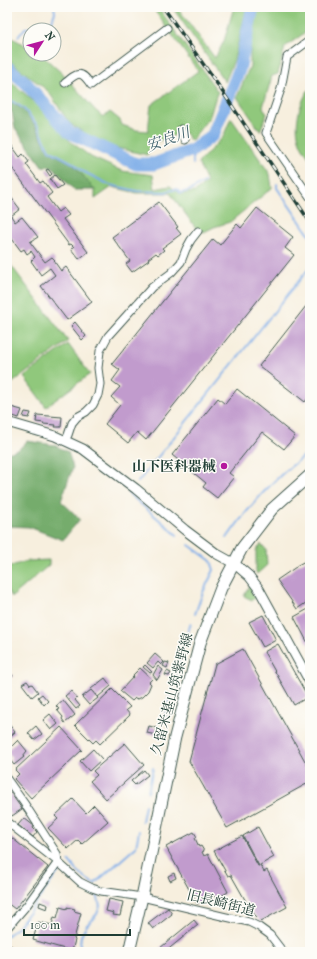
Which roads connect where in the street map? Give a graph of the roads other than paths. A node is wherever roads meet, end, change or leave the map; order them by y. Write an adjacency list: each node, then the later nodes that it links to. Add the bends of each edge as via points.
1 (167, 28): 3 (street, via 91,85 81,74 76,74)
2 (310, 40): 6 (street, via 287,57 281,89 266,133)
3 (65, 83)
4 (181, 129): 5 (street)
5 (185, 140)
6 (310, 197)
7 (198, 231): 9 (street, via 181,262 152,287 108,336 100,351 98,395 93,405 72,423)
8 (7, 422): 9 (street)
9 (65, 441): 11 (street, via 83,449 185,530)
10 (310, 475): 11 (main road, 久留米基山筑紫野線, via 272,509 242,548)
11 (235, 564): 12 (street, via 259,589); 16 (main road, 久留米基山筑紫野線, via 221,588 200,643 175,738)
12 (310, 682)
13 (7, 779): 15 (street, via 48,839 57,854)
14 (7, 822): 15 (street, 旧長崎街道)
15 (58, 862): 16 (street, 旧長崎街道, via 80,882 92,888); 17 (street)
16 (142, 897): 18 (main road, 久留米基山筑紫野線); 19 (street, 旧長崎街道, via 249,922 270,935)
17 (7, 928)
18 (128, 952)
19 (283, 952)

